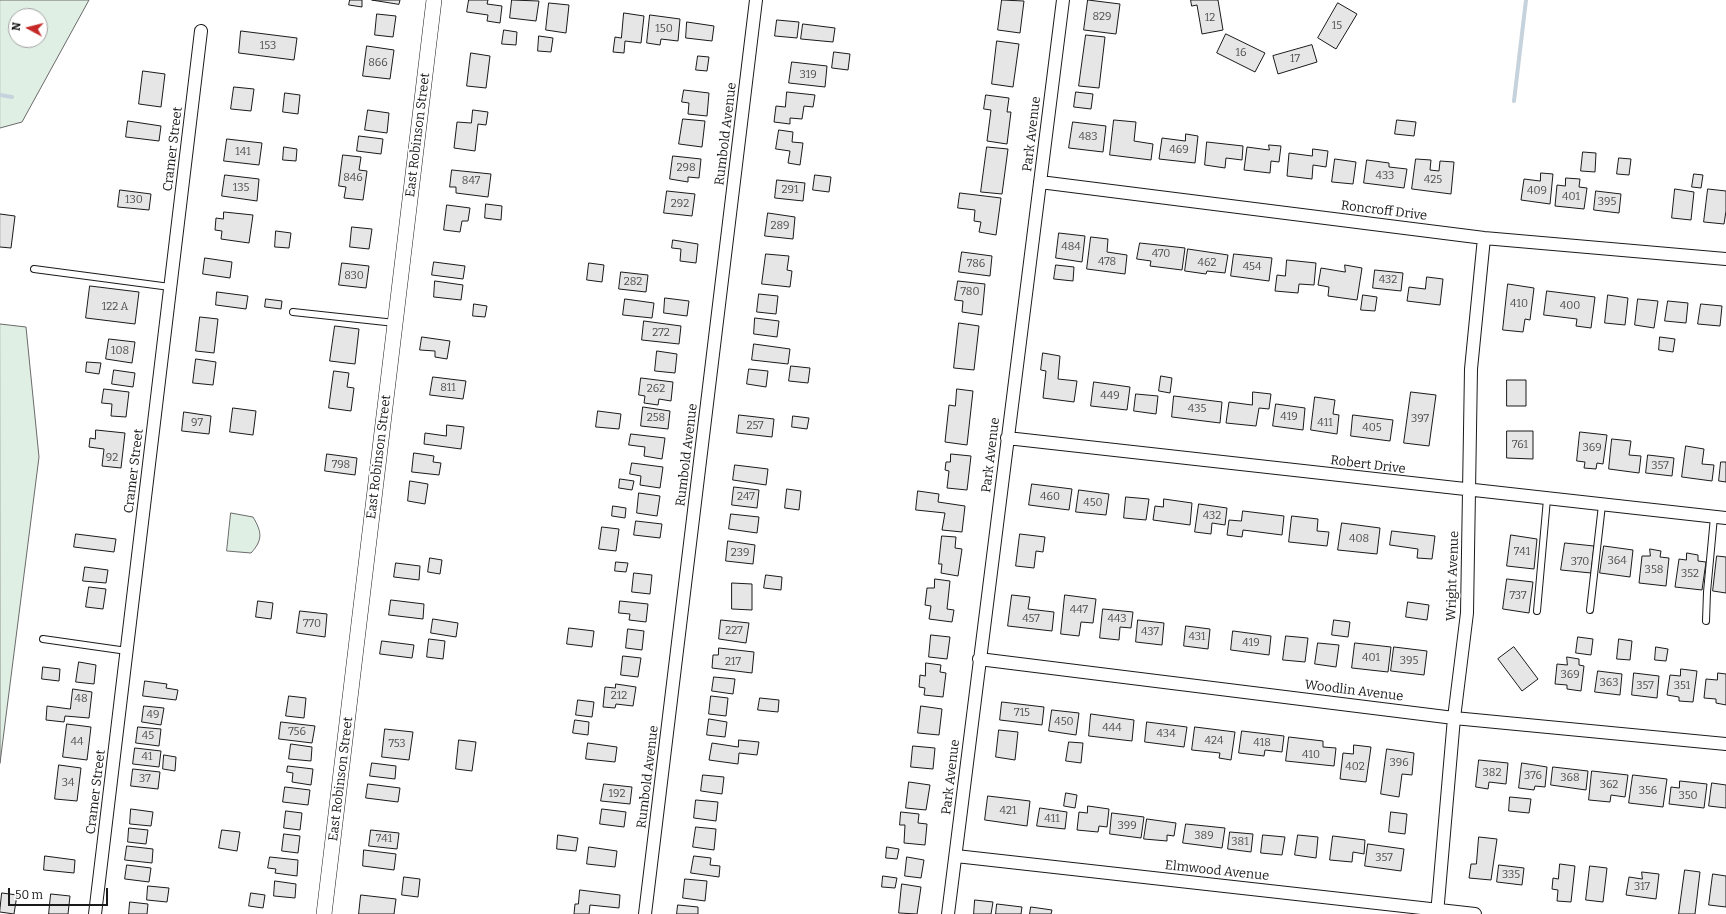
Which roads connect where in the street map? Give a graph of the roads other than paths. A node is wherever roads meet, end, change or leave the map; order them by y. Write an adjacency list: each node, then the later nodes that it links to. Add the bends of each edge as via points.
1 (434, 0): 11 (street, East Robinson Street)
2 (756, 0): 30 (street, Rumbold Avenue)
3 (1063, 0): 5 (street, Park Avenue)
4 (201, 31): 9 (street, Cramer Street)
5 (1040, 182): 6 (street, Roncroff Drive); 12 (street, Park Avenue)
6 (1484, 238): 7 (street, Roncroff Drive); 13 (street, Wright Avenue, via 1471,369)
7 (1726, 259)
8 (34, 269): 9 (lane)
9 (170, 287): 22 (street, Cramer Street)
10 (293, 312): 11 (lane)
11 (395, 323): 29 (street, East Robinson Street)
12 (1007, 438): 13 (street, Robert Drive); 23 (street, Park Avenue)
13 (1469, 491): 14 (street, Robert Drive); 24 (street, Wright Avenue, via 1467,613)
14 (1547, 499): 15 (street, Robert Drive); 19 (lane)
15 (1602, 505): 16 (street, Robert Drive); 18 (lane)
16 (1714, 517): 17 (street, Robert Drive); 20 (lane)
17 (1726, 518)
18 (1590, 610)
19 (1537, 611)
20 (1706, 621)
21 (43, 639): 22 (lane)
22 (127, 651): 28 (street, Cramer Street)
23 (979, 659): 24 (street, Woodlin Avenue); 26 (street, Park Avenue)
24 (1454, 718): 25 (street, Woodlin Avenue); 27 (street, Wright Avenue)
25 (1726, 744)
26 (956, 856): 27 (street, Elmwood Avenue); 31 (street, Park Avenue)
27 (1437, 912): 32 (street, Elmwood Avenue)
28 (95, 914)
29 (324, 914)
30 (645, 914)
31 (948, 914)
32 (1475, 914)

